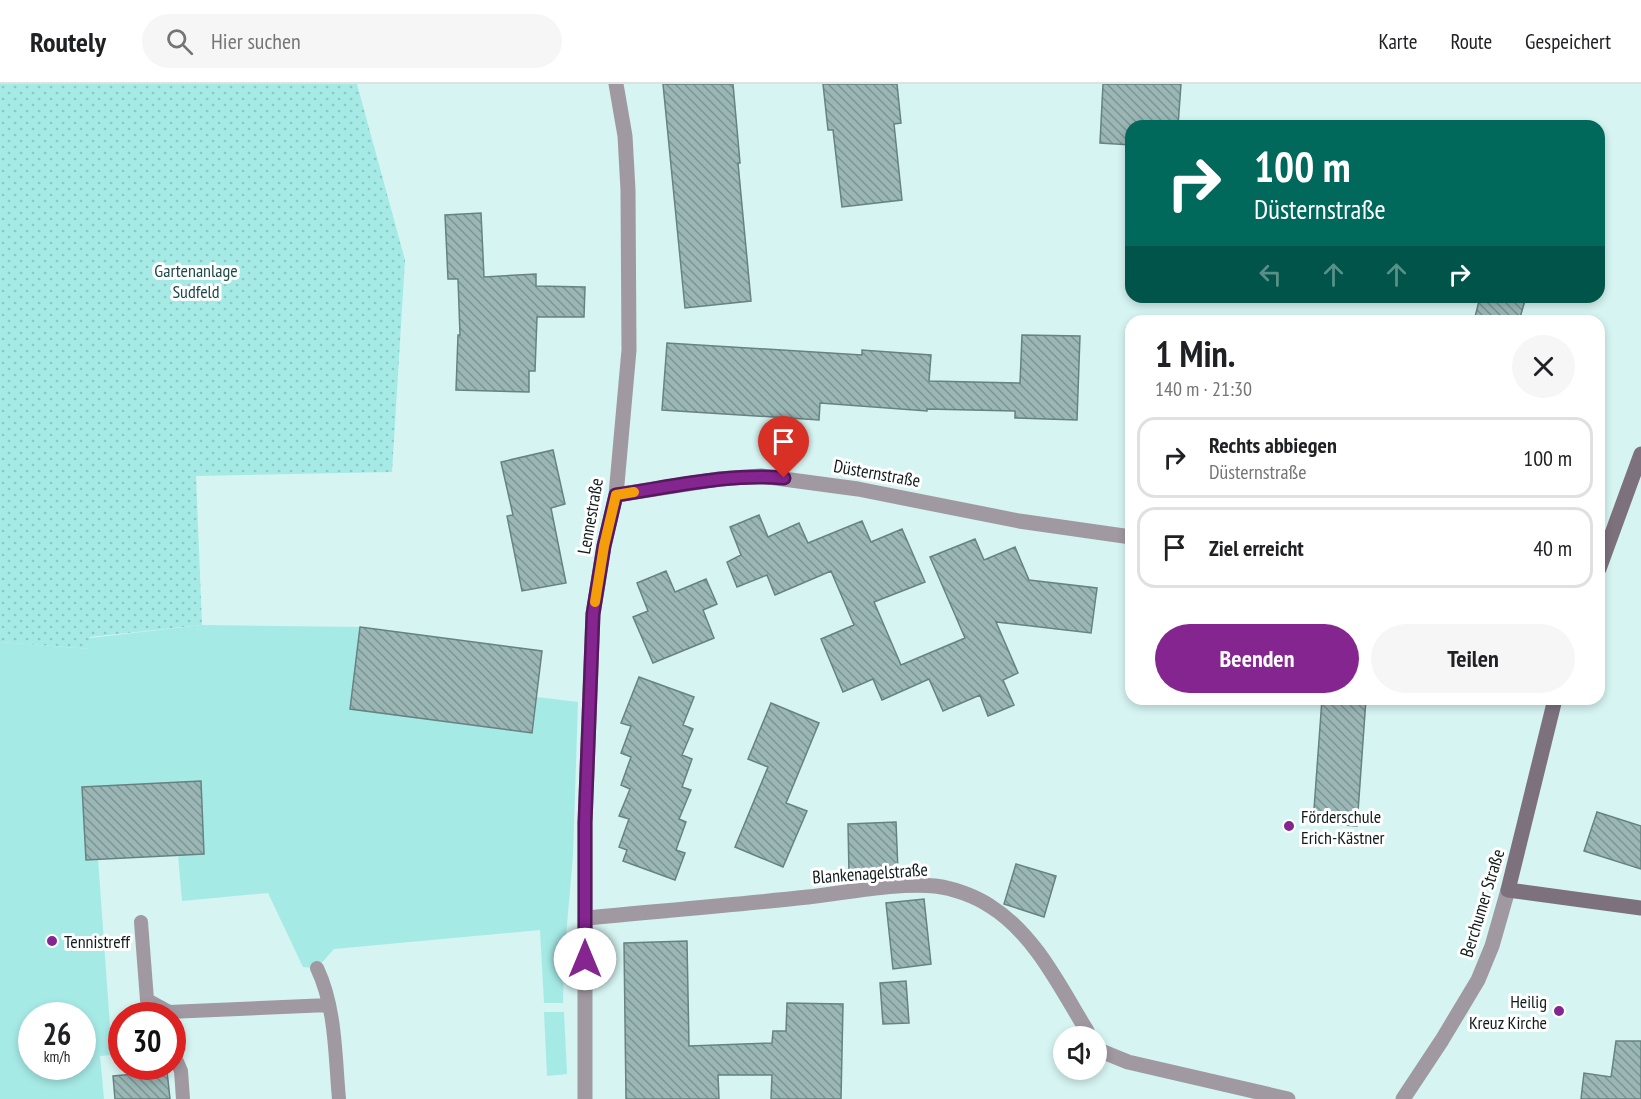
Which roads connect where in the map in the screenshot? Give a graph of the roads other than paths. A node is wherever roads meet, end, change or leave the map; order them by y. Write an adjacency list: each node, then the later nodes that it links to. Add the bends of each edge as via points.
1 (616, 84): 3 (street, Lennestraße, via 625,136 628,190 629,351)
2 (1641, 454): 5 (main road)
3 (616, 495): 4 (street, Düsternstraße, via 762,476); 9 (street, Lennestraße, via 593,614 585,823)
4 (1125, 536)
5 (1605, 553)
6 (1554, 705): 7 (main road, Berchumer Straße)
7 (1508, 890): 8 (main road); 22 (street, Berchumer Straße, via 1478,980)
8 (1641, 908)
9 (586, 918): 15 (street, Blankenagelstraße, via 935,886 989,905 1018,929); 20 (street, Lennestraße)
10 (141, 922): 12 (lane)
11 (317, 968): 13 (lane)
12 (150, 1002)
13 (329, 1005): 14 (lane); 19 (lane)
14 (186, 1013)
15 (1084, 1026)
16 (1107, 1053): 21 (street, via 1128,1062)
17 (181, 1080): 18 (lane)
18 (183, 1099)
19 (339, 1099)
20 (585, 1099)
21 (1288, 1099)
22 (1403, 1099)

